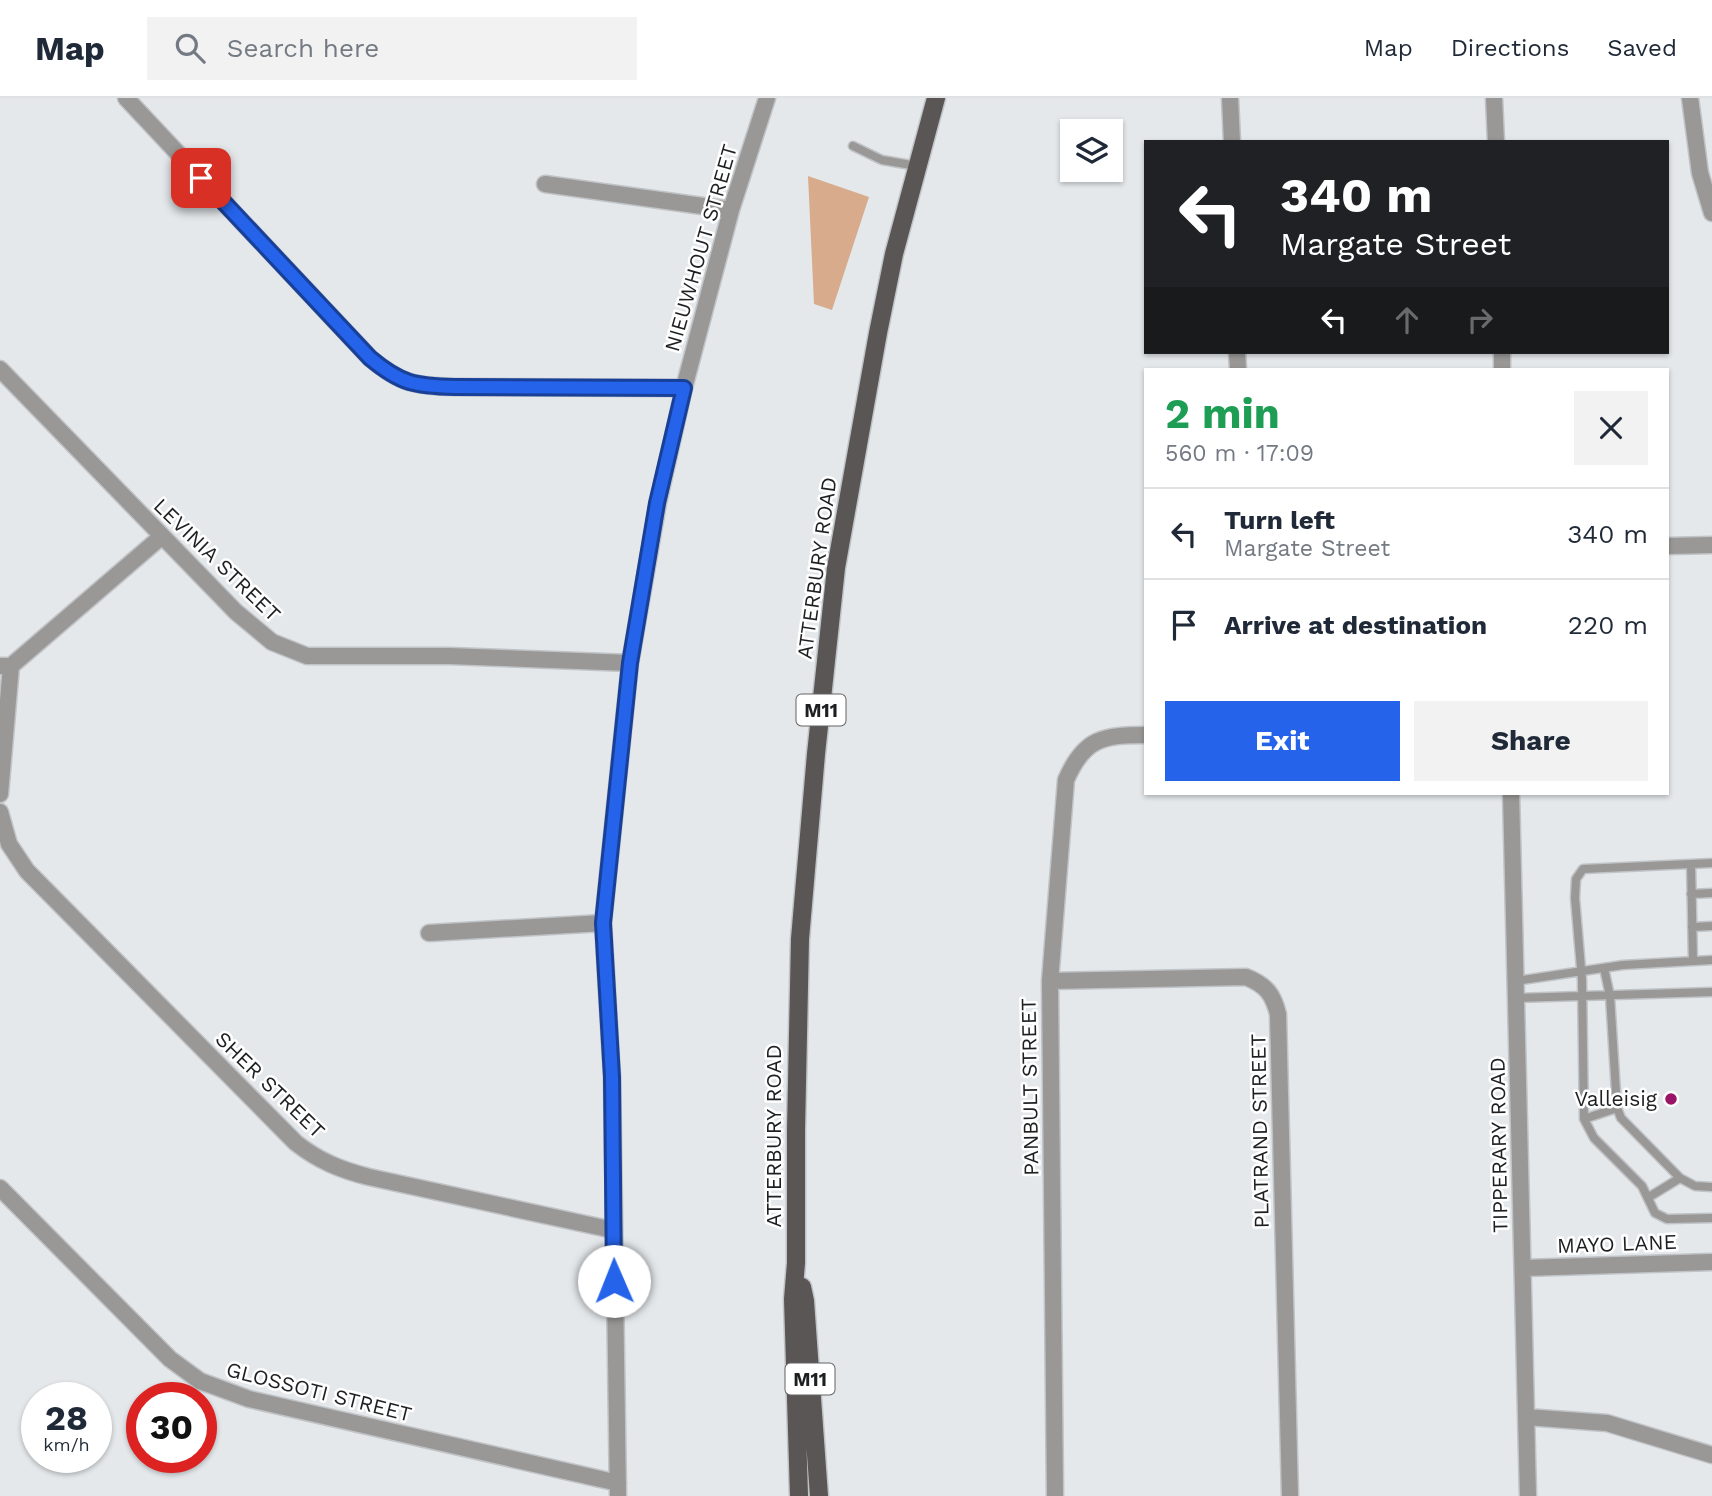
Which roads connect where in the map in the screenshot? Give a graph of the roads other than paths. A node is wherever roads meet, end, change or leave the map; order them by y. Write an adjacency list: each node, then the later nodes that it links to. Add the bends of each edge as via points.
1 (126, 98): 15 (street, via 370,358 404,382 455,387)
2 (767, 98): 12 (street, NIEUWHOUT STREET)
3 (936, 98): 10 (main road, ATTERBURY ROAD / M11)
4 (1230, 98): 7 (street)
5 (1494, 98): 8 (street)
6 (1690, 98): 13 (street, via 1700,173)
7 (1232, 140)
8 (1496, 140)
9 (853, 146): 10 (lane, via 882,160)
10 (917, 166): 51 (main road, ATTERBURY ROAD / M11, via 891,267 836,568 800,939)
11 (545, 184): 12 (street)
12 (731, 210): 15 (street, NIEUWHOUT STREET)
13 (1712, 213)
14 (0, 369): 16 (street, LEVINIA STREET)
15 (684, 388): 19 (street, NIEUWHOUT STREET, via 657,503)
16 (161, 537): 19 (street, LEVINIA STREET, via 255,630 307,656); 20 (street)
17 (1712, 545): 18 (street)
18 (1669, 546)
19 (630, 663): 29 (street, NIEUWHOUT STREET)
20 (5, 666): 22 (street)
21 (1144, 735): 37 (street, PANBULT STREET, via 1096,741 1075,760 1066,780)
22 (0, 794)
23 (1511, 795): 38 (street, TIPPERARY ROAD)
24 (0, 812): 49 (street, SHER STREET, via 9,844 27,871 317,1159 339,1170)
25 (1712, 863): 26 (lane)
26 (1691, 864): 28 (lane); 36 (lane, via 1589,868 1578,873 1574,898)
27 (1712, 893): 28 (lane)
28 (1691, 894): 31 (lane)
29 (603, 923): 32 (street); 49 (street, NIEUWHOUT STREET, via 612,1077)
30 (1712, 926): 31 (lane)
31 (1692, 927): 34 (lane)
32 (429, 933)
33 (1712, 960): 34 (lane)
34 (1693, 961): 35 (lane)
35 (1604, 968): 36 (lane); 41 (lane)
36 (1581, 973): 38 (lane); 40 (lane)
37 (1050, 981): 58 (street, PANBULT STREET); 59 (street, PLATRAND STREET, via 1246,978 1270,990 1278,1014)
38 (1516, 990): 40 (lane); 52 (street, TIPPERARY ROAD)
39 (1712, 992): 41 (lane)
40 (1582, 995): 41 (lane); 43 (lane)
41 (1610, 996): 42 (lane)
42 (1617, 1108): 43 (lane); 44 (lane, via 1626,1125)
43 (1584, 1119): 47 (lane, via 1594,1139)
44 (1680, 1178): 45 (lane, via 1695,1186); 47 (lane)
45 (1712, 1186)
46 (0, 1188): 55 (street, GLOSSOTI STREET, via 170,1359 200,1381 249,1399)
47 (1649, 1197): 48 (lane, via 1655,1213 1663,1218)
48 (1712, 1218)
49 (613, 1230): 55 (street, NIEUWHOUT STREET)
50 (1712, 1262): 52 (street, MAYO LANE)
51 (796, 1263): 56 (main road, ATTERBURY ROAD / M11); 57 (main road, ATTERBURY ROAD / M11, via 805,1300)
52 (1523, 1268): 53 (street, TIPPERARY ROAD)
53 (1526, 1417): 54 (street, via 1607,1423); 60 (street, TIPPERARY ROAD)
54 (1712, 1455)
55 (618, 1490)
56 (799, 1496)
57 (820, 1496)
58 (1055, 1496)
59 (1290, 1496)
60 (1528, 1496)

